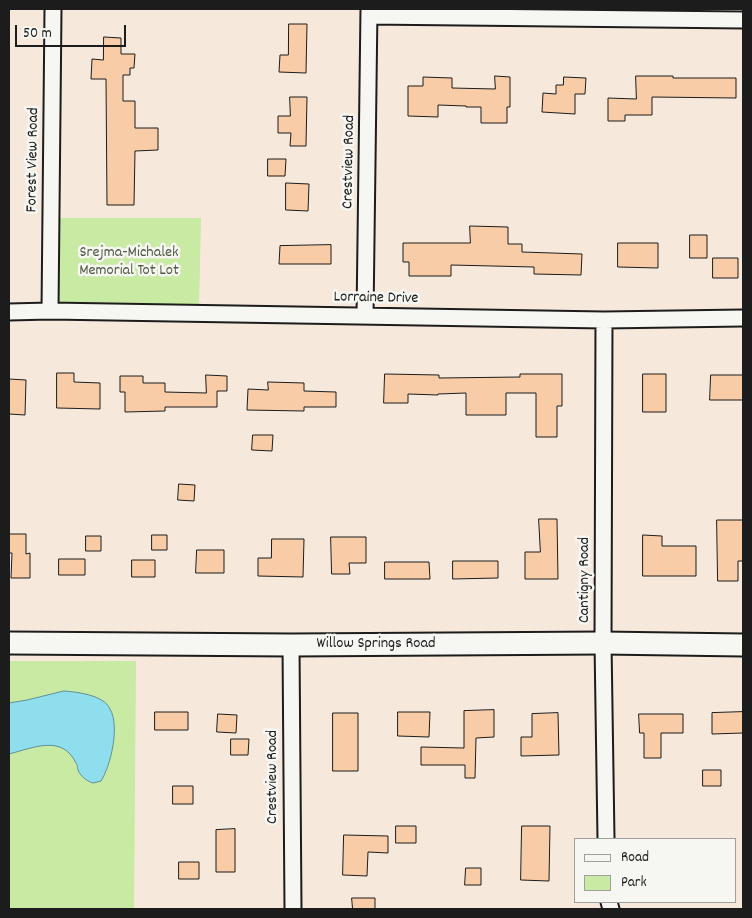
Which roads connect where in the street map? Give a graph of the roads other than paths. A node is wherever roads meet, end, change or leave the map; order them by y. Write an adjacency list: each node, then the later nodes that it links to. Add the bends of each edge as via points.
1 (53, 9): 4 (street, Forest View Road)
2 (369, 12): 3 (street); 6 (street, Crestview Road)
3 (743, 20)
4 (50, 311): 5 (street, Lorraine Drive); 6 (street, Lorraine Drive)
5 (9, 312)
6 (365, 316): 8 (street, Lorraine Drive)
7 (743, 318): 8 (street, Lorraine Drive)
8 (604, 320): 10 (street, Cantigny Road)
9 (9, 643): 11 (main road, Willow Springs Road)
10 (603, 643): 11 (main road, Willow Springs Road); 12 (main road, Willow Springs Road); 13 (street, Cantigny Road)
11 (291, 645): 14 (street, Crestview Road)
12 (743, 645)
13 (606, 838)
14 (293, 909)

